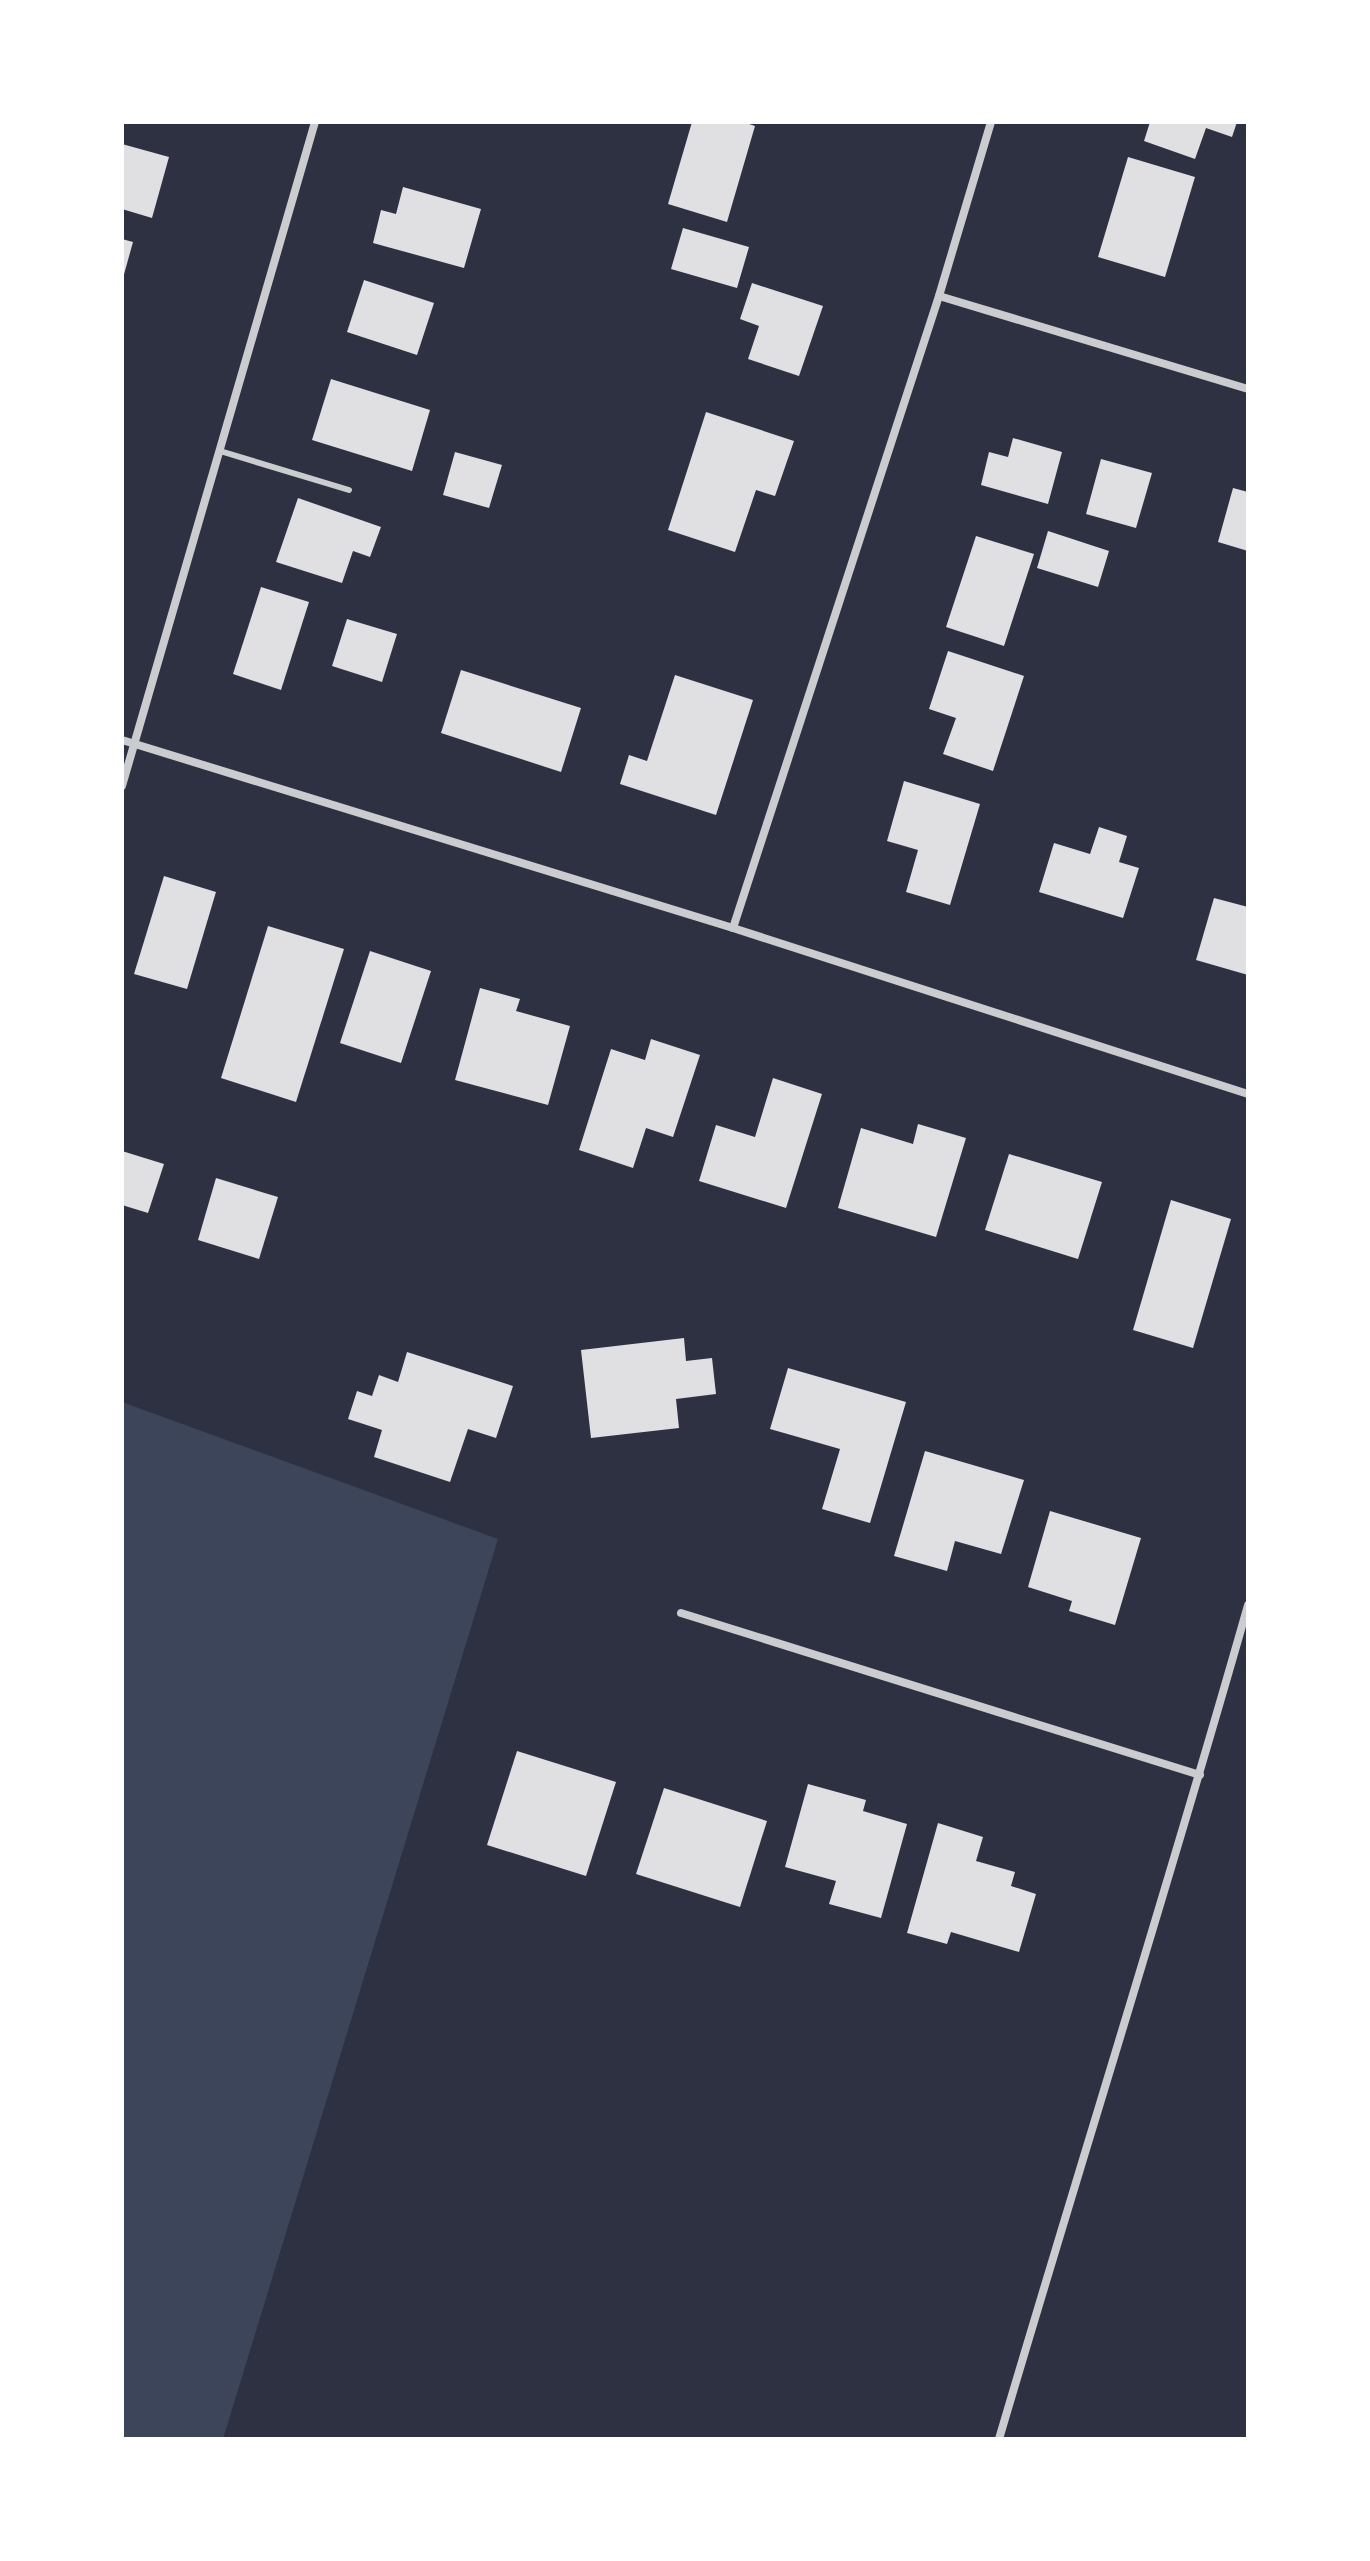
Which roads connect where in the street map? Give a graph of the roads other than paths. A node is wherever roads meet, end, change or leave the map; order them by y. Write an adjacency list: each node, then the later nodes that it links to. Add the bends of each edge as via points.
1 (315, 122): 5 (street)
2 (991, 122): 3 (street)
3 (939, 296): 4 (street); 10 (street)
4 (1248, 389)
5 (220, 451): 6 (lane); 8 (street)
6 (349, 490)
7 (122, 740): 8 (street)
8 (135, 744): 9 (street); 10 (street)
9 (122, 786)
10 (733, 928): 11 (street)
11 (1248, 1094)
12 (1248, 1605): 14 (street)
13 (681, 1613): 14 (street)
14 (1200, 1775): 15 (street)
15 (999, 2439)

